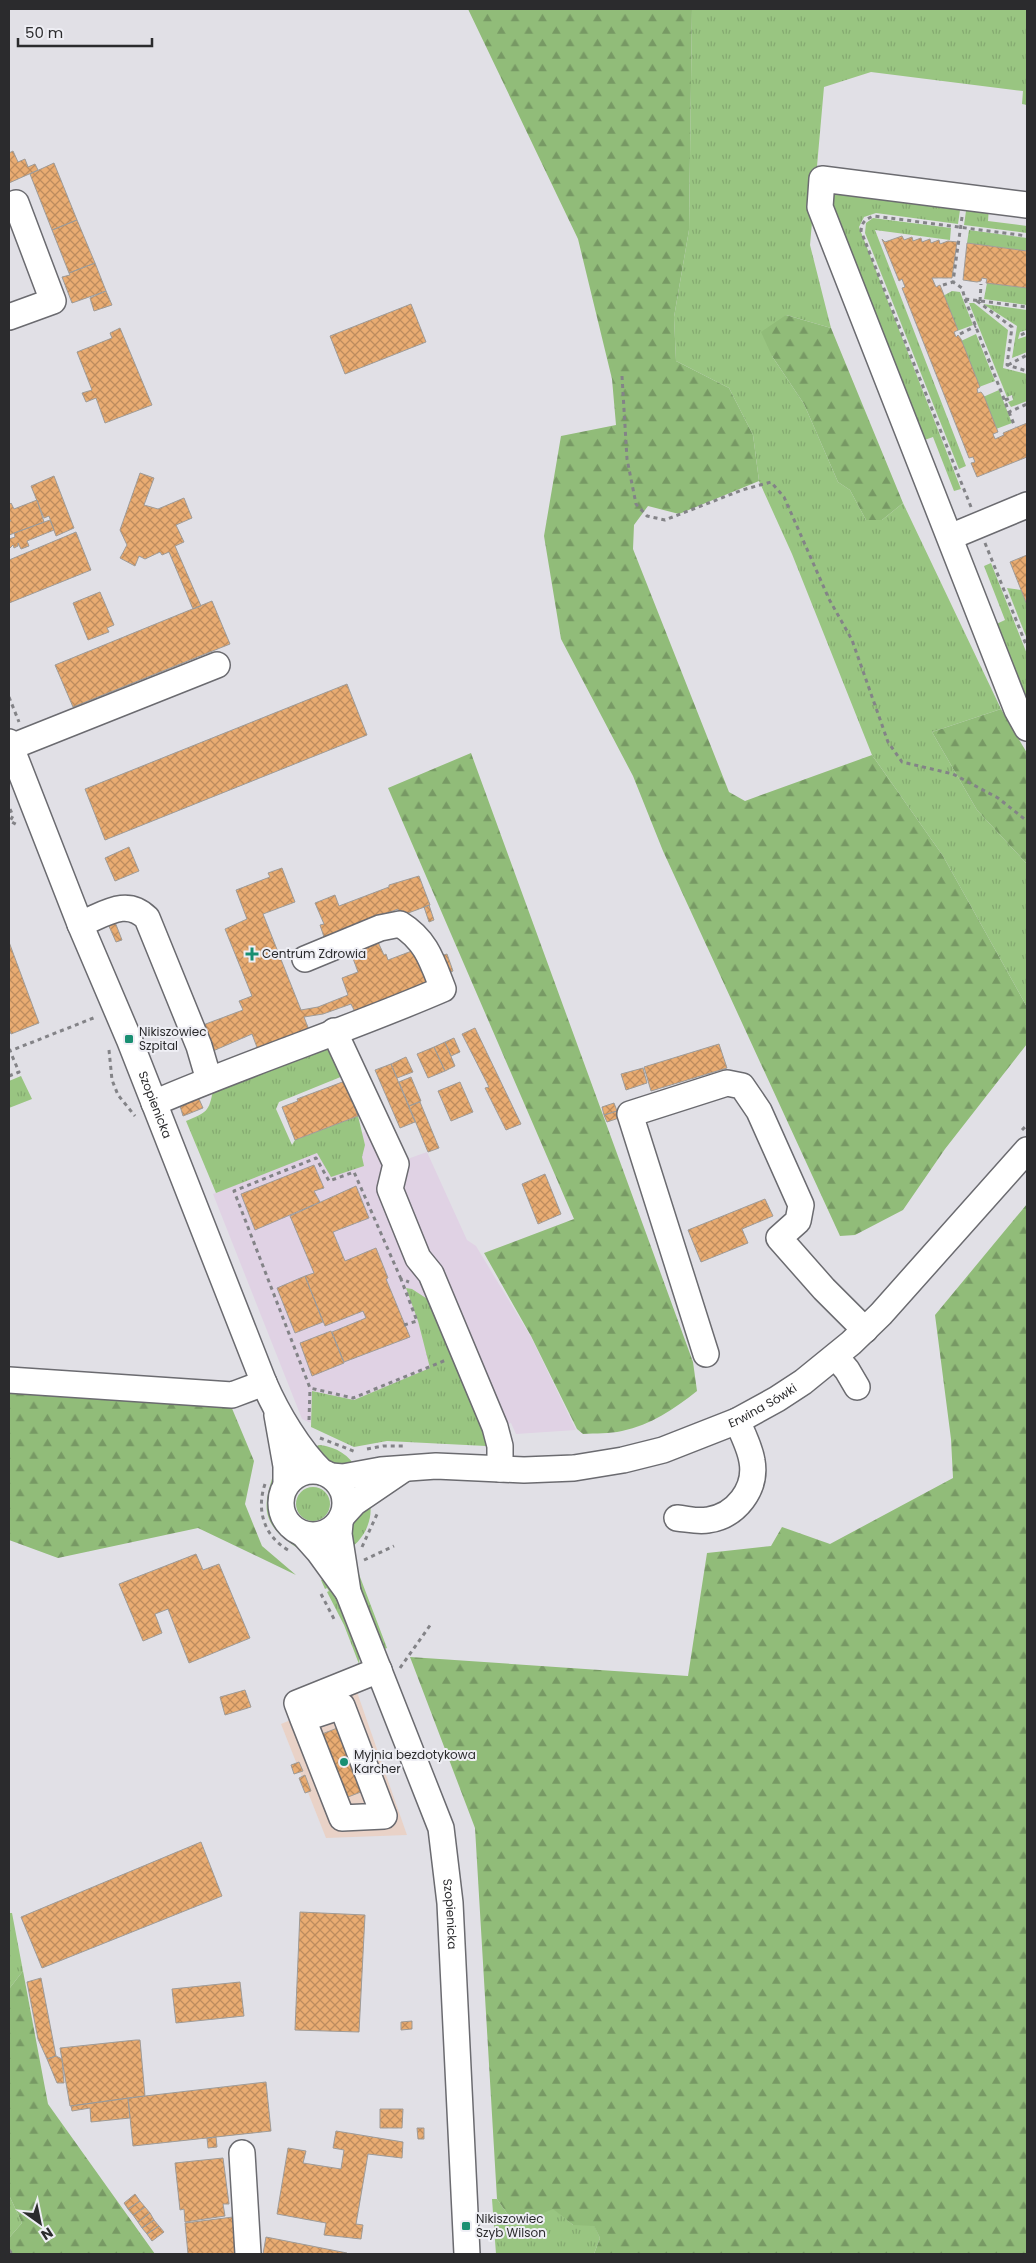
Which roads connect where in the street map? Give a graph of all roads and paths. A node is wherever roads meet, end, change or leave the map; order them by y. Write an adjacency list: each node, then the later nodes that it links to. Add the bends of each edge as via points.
1 (965, 197): 3 (street); 4 (path); 28 (street, via 822,179 820,196 820,207)
2 (16, 203): 12 (street, via 53,301)
3 (1027, 205)
4 (960, 228): 5 (path); 6 (path); 27 (path, via 874,216 866,219 861,231)
5 (1027, 236)
6 (953, 282): 8 (path); 9 (path, via 962,288)
7 (981, 284): 10 (path)
8 (943, 285)
9 (965, 299): 10 (path); 13 (path)
10 (978, 301): 11 (path); 18 (path, via 1012,327)
11 (1027, 307)
12 (9, 317)
13 (976, 326): 15 (path); 22 (path)
14 (1027, 332): 16 (path)
15 (960, 334)
16 (1021, 335)
17 (1027, 355): 18 (path)
18 (1007, 365): 19 (path)
19 (1027, 370)
20 (622, 376): 34 (path, via 627,459 636,504 647,516 665,520 771,482 784,497 829,599 852,640 888,742 902,762 953,774 998,798)
21 (1013, 398): 22 (path)
22 (1005, 400): 24 (path)
23 (1027, 404): 24 (path)
24 (1010, 412): 25 (path)
25 (1016, 427)
26 (1027, 505): 27 (street)
27 (978, 525): 28 (street); 29 (path)
28 (950, 537): 31 (street, via 1017,710)
29 (1027, 647)
30 (218, 665): 32 (street)
31 (1027, 728)
32 (10, 745): 33 (street, Szopienicka)
33 (15, 807): 35 (street, Szopienicka)
34 (1027, 822)
35 (80, 924): 42 (street, via 123,907 139,910 147,918 199,1046); 43 (street, Szopienicka, via 130,1039)
36 (305, 959): 38 (street, via 380,928 400,924 415,933 430,954 442,989)
37 (96, 1017): 39 (path)
38 (334, 1031): 42 (street); 58 (street, via 396,1164 390,1189 418,1258 431,1274 495,1427 500,1446)
39 (9, 1050): 41 (path, via 18,1072)
40 (109, 1052): 43 (path, via 112,1080 119,1097)
41 (9, 1076)
42 (209, 1080): 43 (street)
43 (145, 1110): 51 (street, Szopienicka)
44 (1027, 1150): 46 (street, Erwina Sówki)
45 (401, 1279): 53 (path, via 354,1172 329,1181 316,1158 234,1190)
46 (865, 1330): 47 (street, via 779,1238 798,1221 801,1205 759,1111 742,1086 727,1083 630,1114); 48 (street, Erwina Sówki)
47 (706, 1354)
48 (836, 1357): 52 (street); 55 (street, Erwina Sówki, via 778,1399)
49 (448, 1359): 53 (path, via 353,1398)
50 (9, 1380): 51 (street, via 232,1395)
51 (264, 1384): 54 (street, Szopienicka)
52 (857, 1387)
53 (310, 1388): 56 (path)
54 (277, 1412): 59 (street, Szopienicka, via 307,1455); 60 (street, Szopienicka)
55 (737, 1421): 58 (street, Erwina Sówki, via 684,1443 623,1460 562,1469); 63 (street, via 752,1461 750,1484 743,1499 716,1518 701,1521)
56 (309, 1427)
57 (404, 1469): 58 (street, Erwina Sówki, via 436,1466); 59 (street, Erwina Sówki, via 343,1477); 62 (street, Erwina Sówki, via 354,1503)
58 (500, 1469)
59 (327, 1474): 60 (street, via 301,1473); 62 (street, via 339,1483 344,1492 346,1503)
60 (286, 1485): 64 (street, via 282,1494 282,1514 294,1530)
61 (378, 1507): 66 (path, via 375,1522)
62 (342, 1518): 64 (street, via 322,1535); 68 (street, Szopienicka, via 339,1534)
63 (678, 1518)
64 (303, 1534): 68 (street, Szopienicka)
65 (394, 1546): 67 (path)
66 (360, 1550)
67 (357, 1564)
68 (348, 1592): 70 (street, Szopienicka)
69 (431, 1624): 70 (path)
70 (388, 1670): 71 (street, via 297,1703); 76 (street, Szopienicka, via 441,1828 447,1862)
71 (303, 1719)
72 (242, 2153): 75 (street)
73 (9, 2250): 74 (path)
74 (12, 2254)
75 (248, 2254)
76 (467, 2254)

